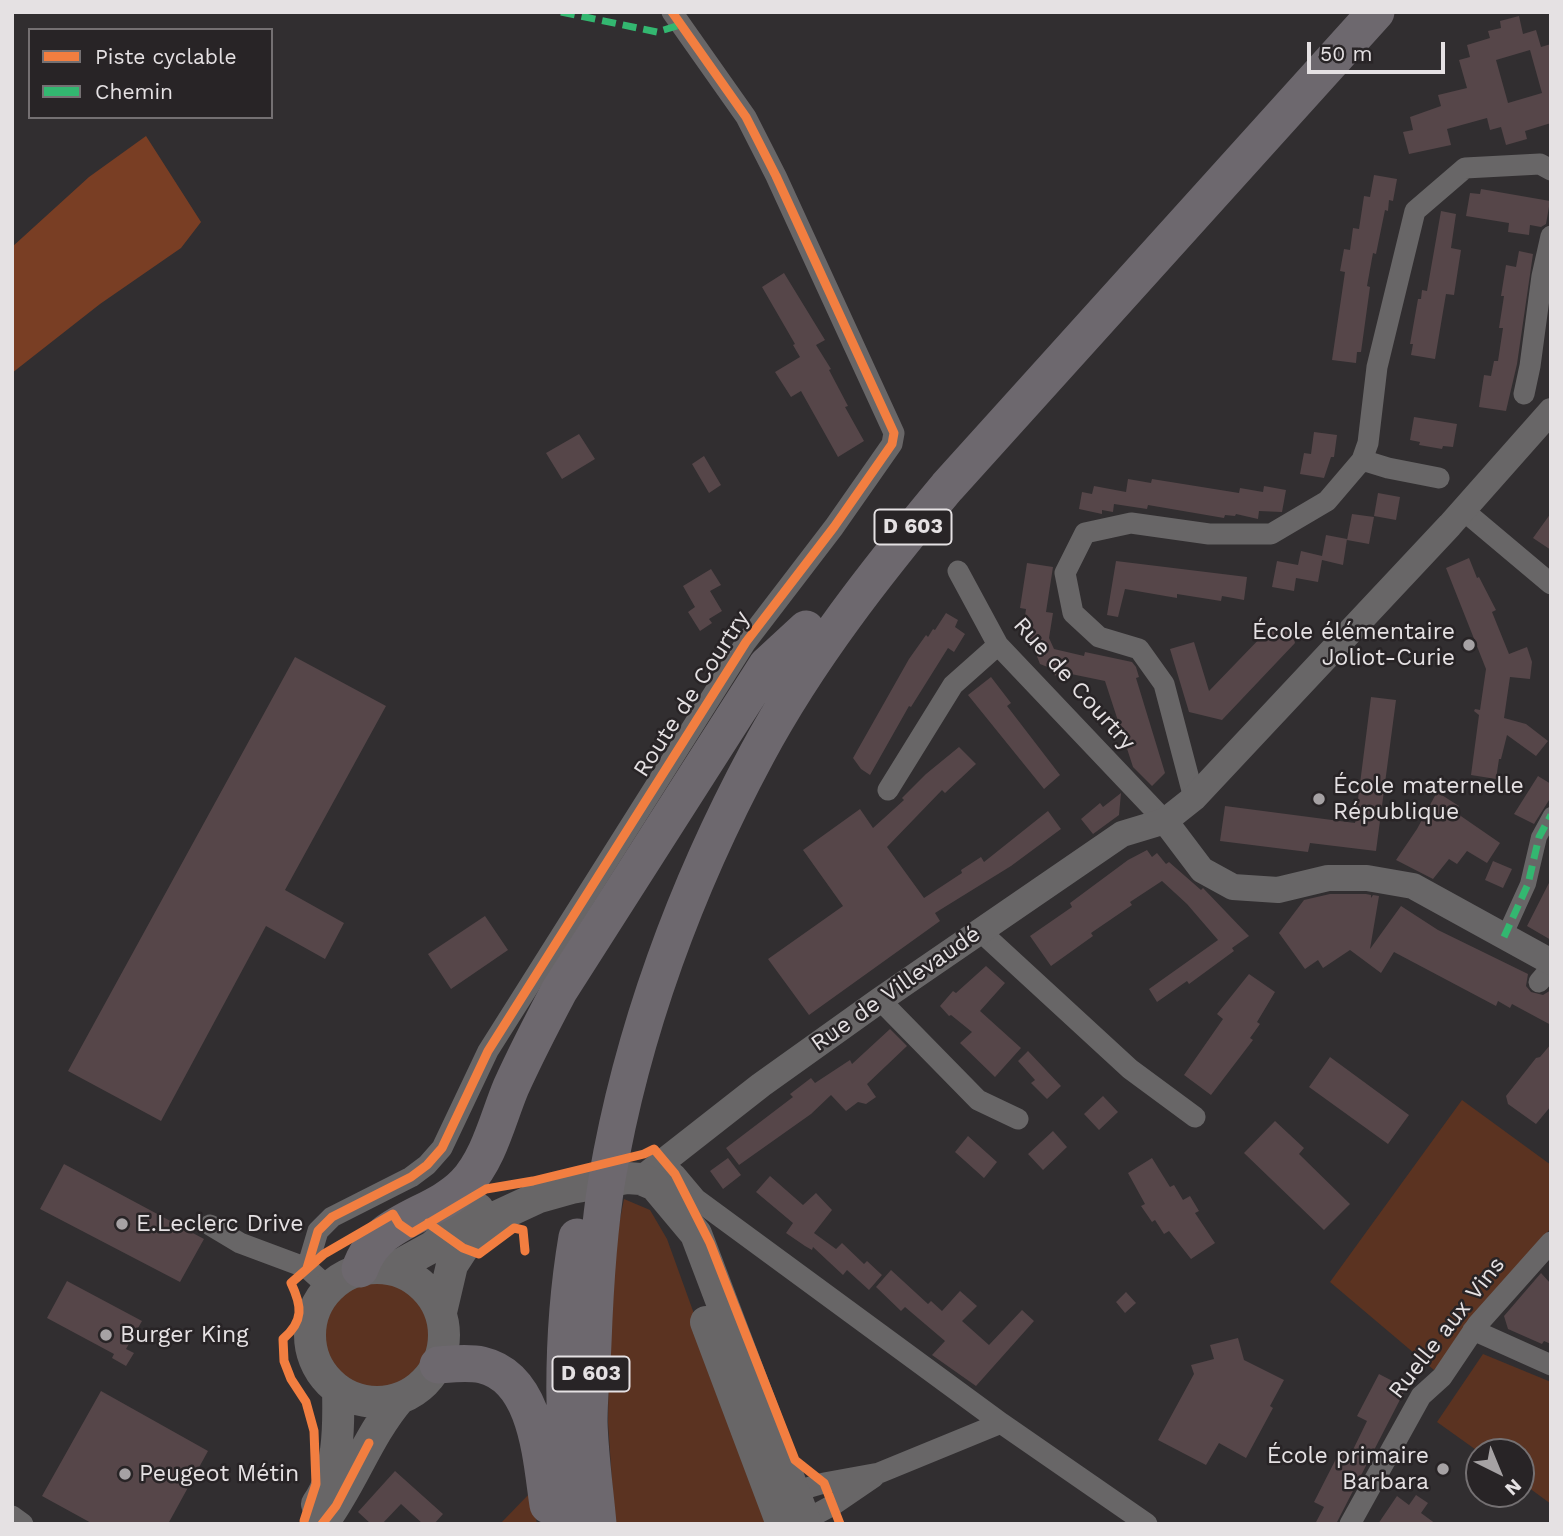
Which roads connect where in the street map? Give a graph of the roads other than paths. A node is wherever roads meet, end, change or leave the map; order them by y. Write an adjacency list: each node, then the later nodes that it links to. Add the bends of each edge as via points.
1 (1345, 12): 13 (highway, D 603, via 930,471 874,536)
2 (1376, 12): 25 (highway, D 603, via 947,487 827,640 757,752 703,864)
3 (676, 19): 33 (street, Route de Courtry, via 746,117 776,176 894,433 892,444 746,642 488,1051 442,1148 411,1177 332,1217 318,1231)
4 (1547, 163): 8 (street, via 1465,168 1415,211 1377,367)
5 (1551, 236): 6 (street)
6 (1524, 394)
7 (1551, 411): 10 (street)
8 (1362, 460): 9 (street); 16 (street, via 1327,501 1271,534 1209,534 1131,523 1085,533 1065,573 1073,613 1099,637 1139,649 1164,684)
9 (1439, 478)
10 (1464, 510): 12 (street); 16 (street)
11 (958, 571): 14 (street, Rue de Courtry)
12 (1551, 584)
13 (806, 629): 25 (highway, D 603, via 736,743 682,855 639,964 620,1026); 32 (highway, via 767,665 559,991 476,1170 455,1193 379,1238 366,1252)
14 (998, 645): 15 (street, via 953,685); 18 (street, Rue de Courtry)
15 (888, 790)
16 (1194, 798): 18 (street)
17 (1551, 815): 20 (street, via 1539,836 1528,884)
18 (1165, 821): 19 (street, Rue de Villevaudé, via 1122,834); 20 (street, via 1202,870 1233,887 1278,890 1328,877 1413,886)
19 (980, 931): 22 (street, Rue de Villevaudé); 23 (street, via 1130,1069)
20 (1504, 937): 21 (street)
21 (1547, 970)
22 (880, 1000): 24 (street, via 978,1100); 26 (street, Rue de Villevaudé)
23 (1195, 1117)
24 (1018, 1119)
25 (603, 1144): 30 (highway, D 603)
26 (640, 1179): 27 (main road); 28 (main road)
27 (671, 1186): 40 (street, via 696,1199); 42 (main road, via 696,1234)
28 (539, 1197): 32 (main road, via 512,1195 491,1202 432,1247); 34 (main road, via 498,1216 463,1248 452,1265)
29 (210, 1224): 33 (street, via 240,1243)
30 (589, 1226): 48 (highway, D 603, via 568,1299 566,1463); 49 (highway, D 603, via 596,1263 589,1422)
31 (1551, 1242): 35 (street, Ruelle aux Vins)
32 (376, 1269): 33 (main road); 34 (main road, via 408,1274 422,1284)
33 (318, 1278): 38 (main road, via 310,1346 316,1366)
34 (441, 1312): 37 (main road, via 445,1331)
35 (1473, 1330): 36 (street); 51 (street, Ruelle aux Vins, via 1443,1377 1422,1396)
36 (1551, 1364)
37 (438, 1365): 39 (main road, via 415,1391); 47 (highway, via 483,1366 522,1394 532,1418)
38 (338, 1390): 39 (main road, via 357,1400); 45 (main road, via 339,1431 331,1472 321,1499)
39 (400, 1398): 46 (main road)
40 (1001, 1423): 41 (street); 50 (street)
41 (879, 1473): 42 (street); 42 (street, via 833,1505)
42 (793, 1514)
43 (12, 1516): 44 (street)
44 (23, 1524)
45 (303, 1524)
46 (322, 1524)
47 (551, 1524)
48 (573, 1524)
49 (598, 1524)
50 (1147, 1524)
51 (1350, 1524)

